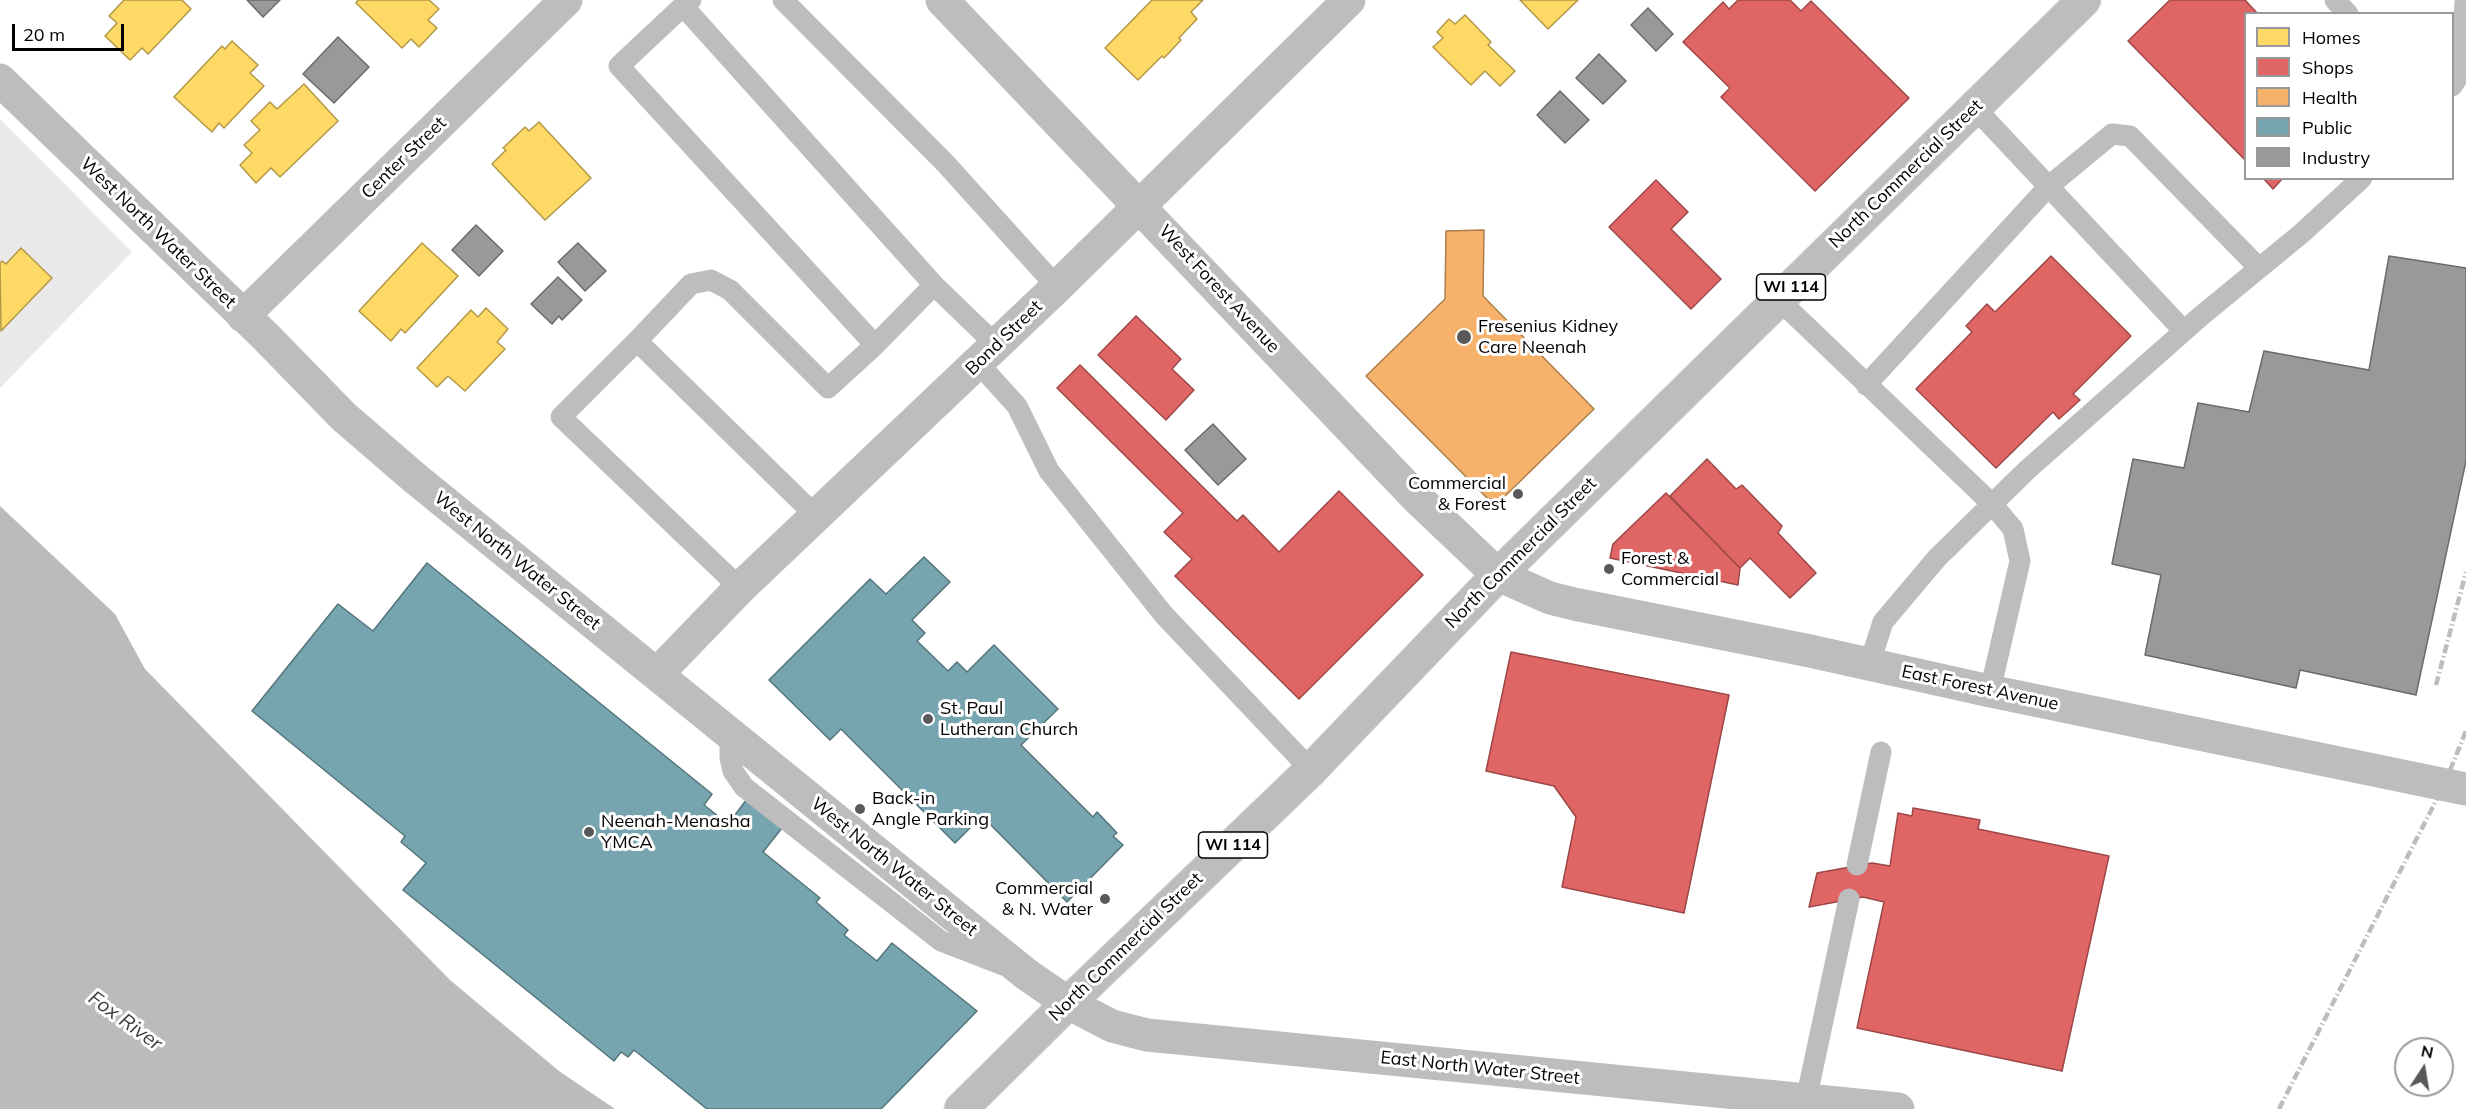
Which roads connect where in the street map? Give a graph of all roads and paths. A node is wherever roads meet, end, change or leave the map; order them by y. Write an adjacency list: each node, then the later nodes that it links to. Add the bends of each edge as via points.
1 (566, 0): 20 (street, Center Street)
2 (783, 0): 18 (lane, via 946,165)
3 (942, 0): 15 (street, West Forest Avenue)
4 (1348, 0): 15 (street, Bond Street)
5 (2084, 0): 12 (street, North Commercial Street / WI 114)
6 (2335, 0): 9 (lane)
7 (2465, 0): 11 (lane, via 2461,72)
8 (687, 3): 17 (lane); 23 (lane, via 619,66)
9 (2346, 12)
10 (0, 80): 20 (street, West North Water Street)
11 (2454, 83)
12 (1974, 107): 14 (lane); 19 (street, North Commercial Street / WI 114)
13 (2360, 180): 16 (lane)
14 (2049, 186): 16 (lane, via 2112,134 2130,136); 21 (lane); 25 (lane)
15 (1140, 206): 18 (street, Bond Street); 28 (street, West Forest Avenue, via 1416,498)
16 (2259, 268): 21 (lane)
17 (934, 285): 23 (lane); 24 (lane)
18 (1057, 287): 24 (street, Bond Street)
19 (1778, 299): 25 (lane); 28 (street, North Commercial Street / WI 114)
20 (243, 316): 31 (street, West North Water Street, via 344,417)
21 (2184, 331): 26 (lane)
22 (637, 341): 23 (lane, via 691,284 711,280 730,290 828,388); 27 (lane); 29 (lane, via 561,417)
23 (875, 345)
24 (987, 354): 27 (street, Bond Street); 34 (lane, via 1049,471 1164,615)
25 (1866, 385): 26 (lane)
26 (1992, 504): 30 (lane, via 1937,558 1883,622); 32 (lane, via 2013,529 2020,561)
27 (817, 517): 29 (street, Bond Street)
28 (1498, 574): 30 (street, East Forest Avenue, via 1550,598 1574,604); 34 (street, North Commercial Street / WI 114)
29 (740, 588): 31 (street, Bond Street)
30 (1869, 665): 32 (street, East Forest Avenue)
31 (657, 674): 38 (street, West North Water Street, via 1026,974)
32 (1990, 691): 35 (street, East Forest Avenue)
33 (1881, 752): 36 (lane)
34 (1311, 770): 38 (street, North Commercial Street / WI 114)
35 (2466, 789)
36 (1857, 865)
37 (1850, 900): 39 (lane)
38 (1068, 1003): 39 (street, East North Water Street, via 1112,1026 1147,1035); 40 (street, North Commercial Street / WI 114)
39 (1806, 1100): 41 (street, East North Water Street)
40 (961, 1109)
41 (1898, 1109)

